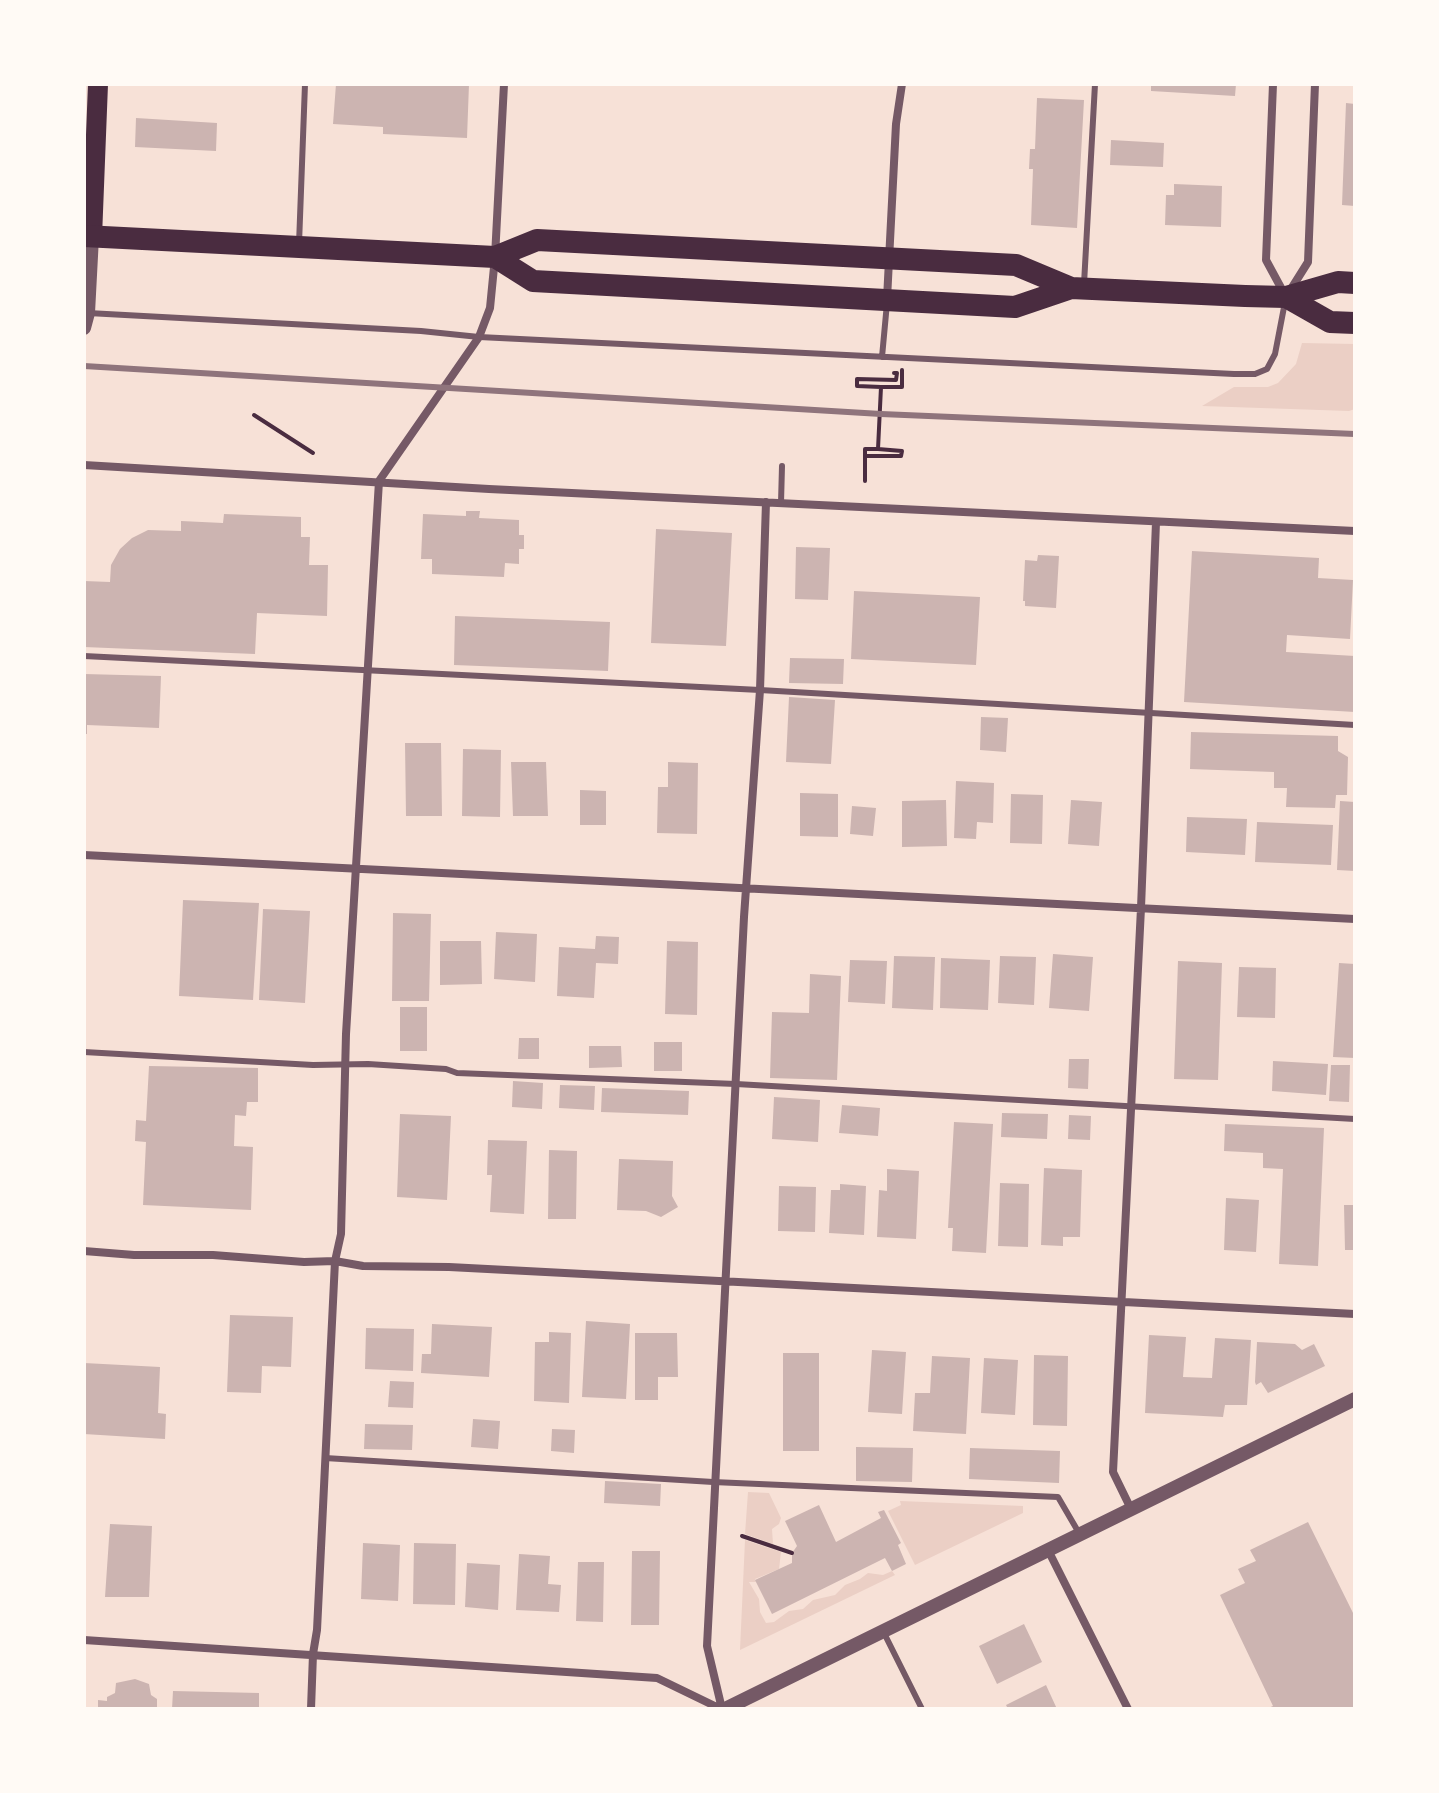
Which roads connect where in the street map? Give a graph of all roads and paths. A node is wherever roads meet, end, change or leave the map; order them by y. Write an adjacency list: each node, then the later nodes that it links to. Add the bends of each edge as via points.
1 (98, 84): 8 (main road)
2 (305, 84): 9 (lane)
3 (504, 84): 10 (street)
4 (902, 84): 11 (street)
5 (1095, 84): 13 (lane)
6 (1273, 84): 14 (street, via 1266,260)
7 (1315, 84): 14 (street, via 1308,262)
8 (88, 236): 9 (highway); 16 (street)
9 (299, 247): 10 (highway)
10 (495, 257): 11 (highway, via 537,240); 15 (highway, via 533,281); 18 (street, via 490,308)
11 (889, 259): 13 (highway, via 1016,265); 15 (street)
12 (1355, 283): 14 (highway, via 1338,282)
13 (1078, 288): 14 (highway); 15 (highway, via 1015,307)
14 (1286, 297): 17 (highway, via 1330,322); 19 (lane, via 1275,354 1267,369 1255,374)
15 (887, 300): 19 (lane)
16 (86, 321): 18 (lane)
17 (1355, 323)
18 (479, 337): 19 (lane); 29 (street)
19 (882, 357)
20 (884, 372): 22 (path, via 897,373 896,380 857,379 857,386)
21 (902, 372): 22 (path, via 902,387)
22 (881, 387): 24 (path)
23 (254, 415): 25 (path)
24 (878, 449): 26 (path, via 865,449); 26 (path, via 902,451 901,456)
25 (313, 453)
26 (865, 456): 30 (path)
27 (84, 465): 29 (street)
28 (782, 466): 32 (lane)
29 (379, 481): 31 (street); 36 (street)
30 (865, 481)
31 (766, 502): 32 (street); 37 (street)
32 (781, 503): 33 (street)
33 (1156, 522): 34 (street); 38 (street)
34 (1355, 531)
35 (84, 656): 36 (lane)
36 (367, 671): 37 (lane); 41 (street)
37 (760, 690): 38 (lane); 42 (street)
38 (1149, 713): 39 (lane); 43 (street)
39 (1355, 725)
40 (84, 855): 41 (street)
41 (354, 868): 42 (street); 46 (street)
42 (746, 890): 43 (street); 47 (street)
43 (1141, 908): 44 (street); 48 (street)
44 (1355, 919)
45 (84, 1052): 46 (lane)
46 (345, 1066): 47 (lane); 51 (street, via 341,1234)
47 (736, 1084): 48 (lane); 52 (street)
48 (1130, 1106): 49 (lane); 53 (street)
49 (1355, 1119)
50 (84, 1251): 51 (street)
51 (335, 1261): 52 (street); 56 (street)
52 (725, 1282): 53 (street); 57 (street)
53 (1121, 1302): 54 (street); 58 (street, via 1113,1472)
54 (1355, 1314)
55 (1355, 1399): 58 (street)
56 (325, 1458): 57 (lane); 65 (street)
57 (713, 1482): 59 (lane, via 1058,1497); 67 (street, via 707,1653)
58 (1131, 1509): 59 (street)
59 (1080, 1534): 61 (street)
60 (742, 1536): 62 (path)
61 (1048, 1550): 63 (street); 69 (street)
62 (792, 1553)
63 (883, 1631): 67 (street); 68 (lane)
64 (84, 1640): 65 (street)
65 (313, 1654): 66 (street); 67 (street, via 657,1678)
66 (311, 1709)
67 (723, 1709)
68 (922, 1709)
69 (1128, 1709)

